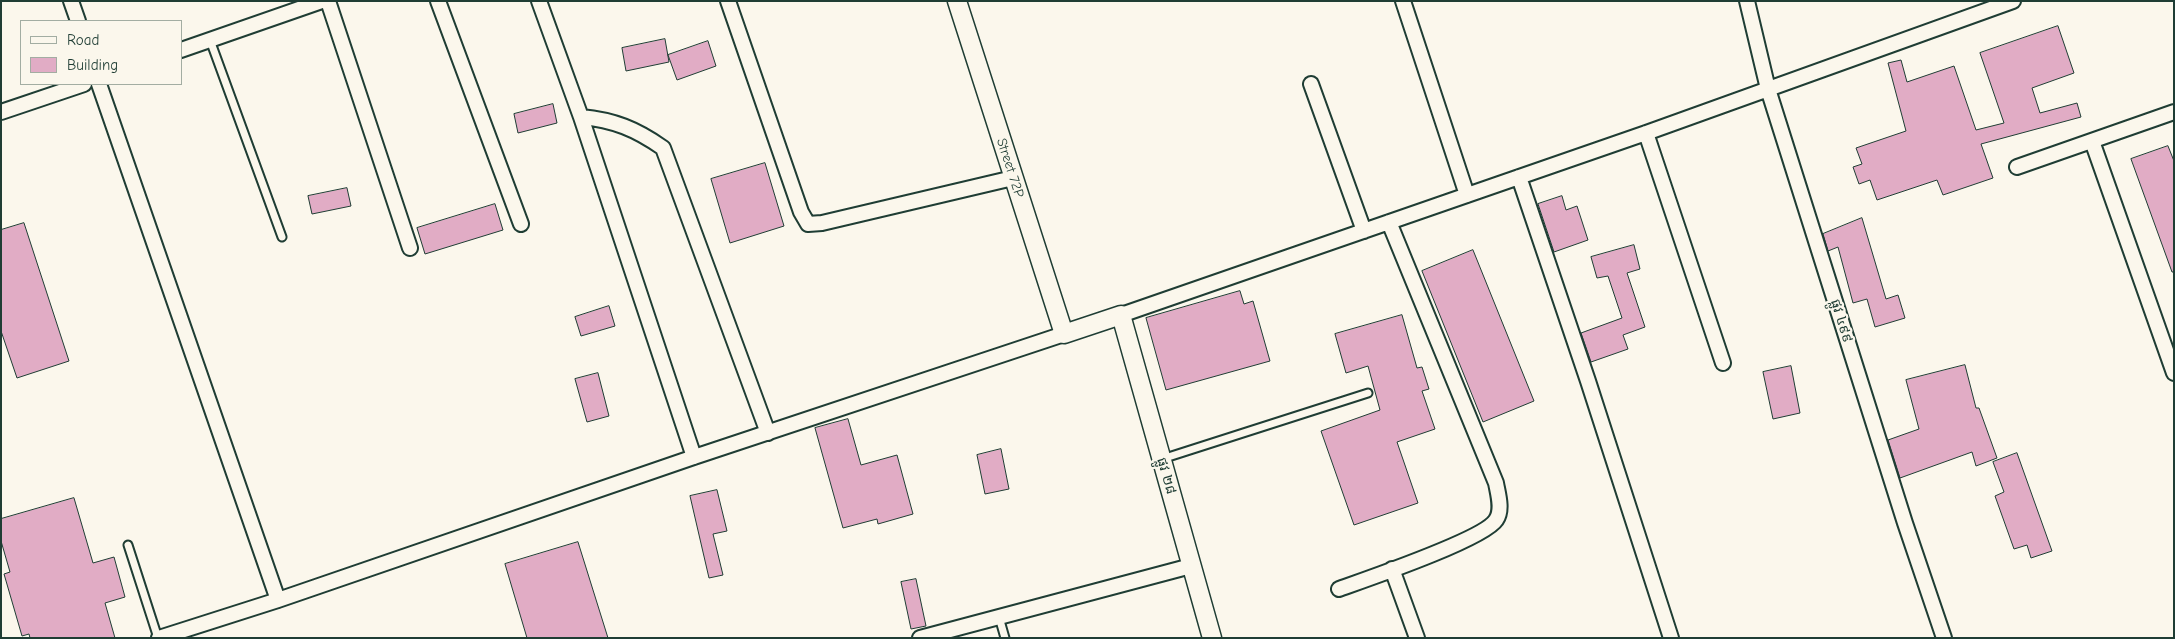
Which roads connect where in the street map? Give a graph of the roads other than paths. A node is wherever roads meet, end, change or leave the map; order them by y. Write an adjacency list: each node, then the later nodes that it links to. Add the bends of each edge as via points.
1 (71, 1): 11 (street)
2 (322, 1): 12 (street)
3 (328, 1): 31 (street)
4 (438, 1): 28 (street)
5 (539, 1): 20 (street)
6 (728, 1): 25 (street, via 801,212 808,224)
7 (957, 1): 25 (street, Street 72P)
8 (1403, 1): 26 (street)
9 (1747, 1): 17 (street, ផ្លូវ ៤៩៩)
10 (2013, 1): 17 (street)
11 (78, 20)
12 (210, 40): 13 (street); 30 (lane)
13 (182, 50)
14 (1311, 84): 29 (street)
15 (81, 85): 18 (street)
16 (99, 85): 44 (street)
17 (1768, 89): 21 (street); 52 (street, ផ្លូវ ៤៩៩)
18 (1, 112)
19 (2174, 112): 22 (street)
20 (581, 117): 37 (street, via 605,119 627,126 663,148); 38 (street)
21 (1646, 133): 24 (street); 34 (street)
22 (2092, 141): 23 (street); 35 (street)
23 (2017, 167)
24 (1519, 177): 26 (street); 51 (street)
25 (1013, 178): 33 (street, Street 72P)
26 (1467, 195): 27 (street)
27 (1389, 222): 29 (street); 42 (street, via 1496,483 1500,509 1497,520 1486,529)
28 (522, 224)
29 (1364, 231): 32 (street)
30 (282, 237)
31 (410, 248)
32 (1121, 315): 33 (street); 39 (street, ផ្លូវ ២៨)
33 (1064, 334): 37 (street)
34 (1723, 363)
35 (2174, 373)
36 (1368, 394): 39 (lane)
37 (768, 434): 38 (street)
38 (694, 457): 44 (street)
39 (1161, 459): 41 (street, ផ្លូវ ២៨)
40 (128, 545): 46 (lane)
41 (1191, 566): 45 (street); 49 (street, ផ្លូវ ២៨)
42 (1392, 569): 43 (street); 50 (street)
43 (1339, 589)
44 (278, 600): 46 (street)
45 (999, 616): 47 (street); 48 (lane)
46 (158, 638)
47 (920, 638)
48 (1005, 638)
49 (1212, 638)
50 (1417, 638)
51 (1671, 638)
52 (1944, 638)

